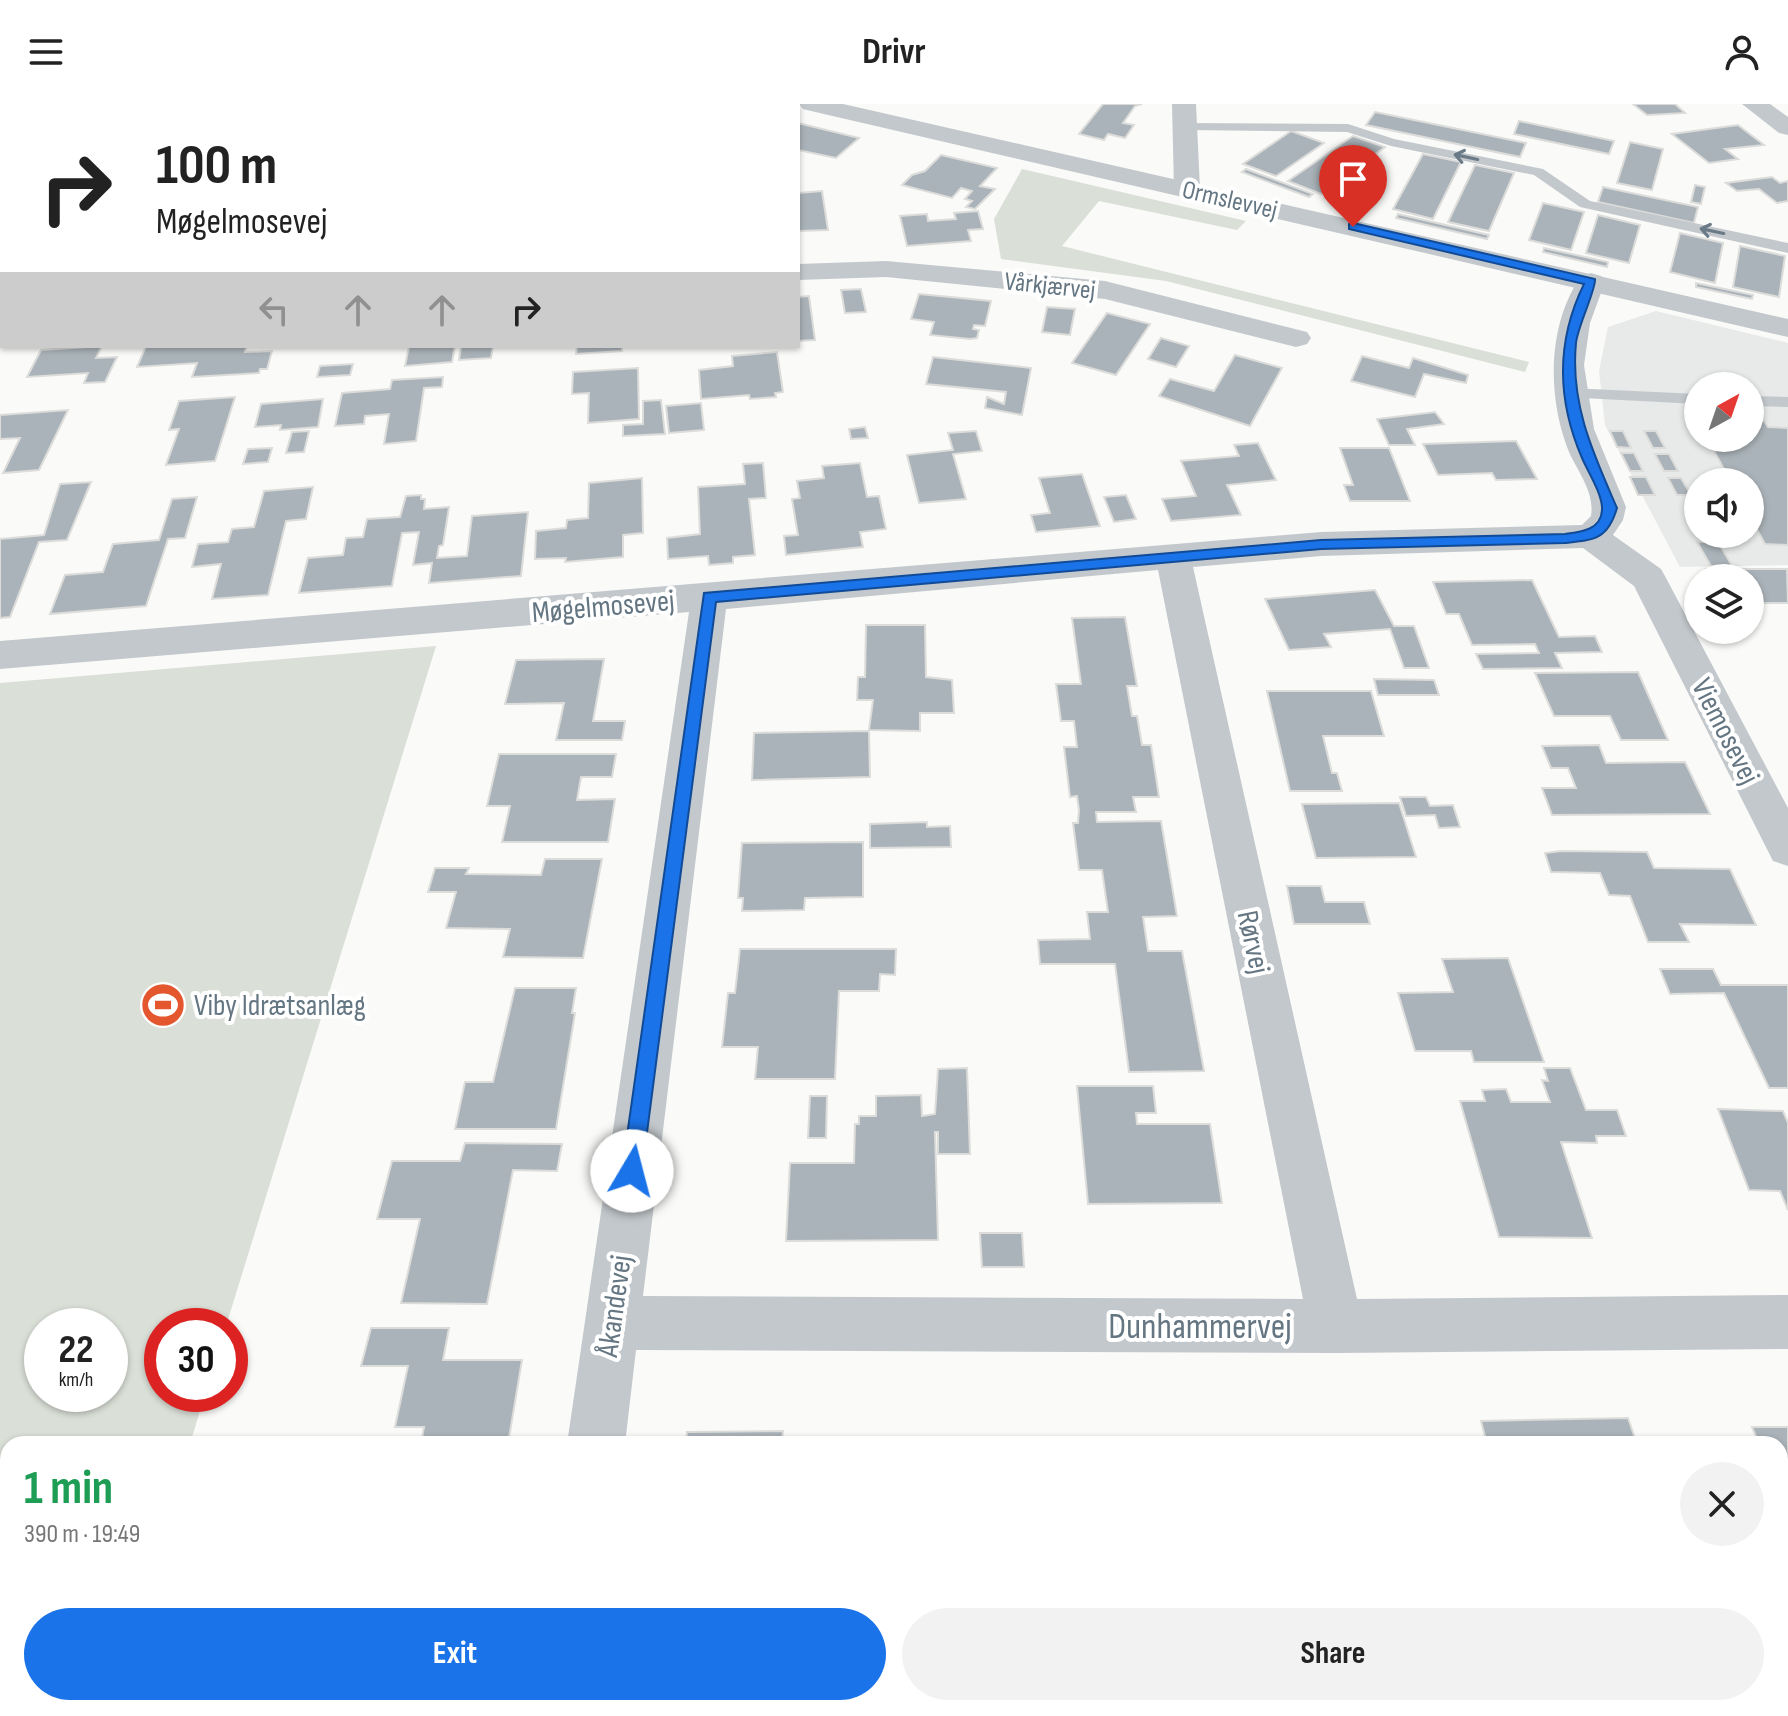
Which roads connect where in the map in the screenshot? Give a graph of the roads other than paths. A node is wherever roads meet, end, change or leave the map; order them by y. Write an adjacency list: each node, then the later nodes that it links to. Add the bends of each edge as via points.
1 (1754, 104): 4 (street)
2 (817, 105): 5 (street, Ormslevvej)
3 (1184, 115): 5 (street); 6 (lane, one-way to 3, via 1585,204 1538,172 1348,128)
4 (1787, 126)
5 (1187, 189): 8 (street, Ormslevvej)
6 (1788, 248)
7 (800, 272): 10 (street, Vårkjærvej, via 886,269 1105,290)
8 (1591, 282): 9 (street, Ormslevvej); 11 (street, via 1570,341)
9 (1788, 328)
10 (1296, 338)
11 (1569, 393): 12 (lane); 15 (street, via 1578,433 1610,508 1605,524)
12 (1684, 398)
13 (1764, 401): 14 (lane)
14 (1788, 402)
15 (1590, 536): 16 (street, Møgelmosevej, via 1321,544); 19 (street, Viemosevej, via 1648,578)
16 (1173, 557): 17 (street, Møgelmosevej); 22 (street, Rørvej)
17 (709, 597): 18 (street, Møgelmosevej); 21 (street, Åkandevej)
18 (0, 655)
19 (1788, 849)
20 (1788, 1322): 22 (street, Dunhammervej)
21 (612, 1323): 22 (street, Dunhammervej); 23 (street, Åkandevej)
22 (1336, 1326)
23 (597, 1436)

